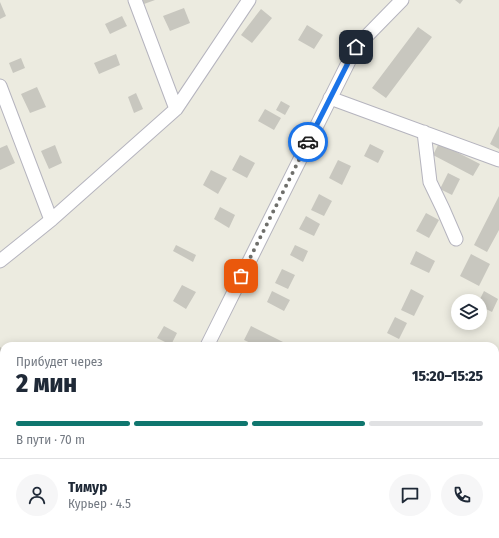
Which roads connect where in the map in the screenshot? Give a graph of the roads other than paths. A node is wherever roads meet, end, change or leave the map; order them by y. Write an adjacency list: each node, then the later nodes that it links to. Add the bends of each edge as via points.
1 (135, 0): 6 (street)
2 (248, 0): 6 (street)
3 (402, 0): 5 (street, via 356,47)
4 (0, 86): 9 (street)
5 (330, 98): 7 (street); 12 (street)
6 (176, 109): 9 (street)
7 (424, 132): 8 (street); 10 (street, via 430,182)
8 (499, 160)
9 (51, 220): 11 (street)
10 (456, 239)
11 (0, 261)
12 (210, 342)

